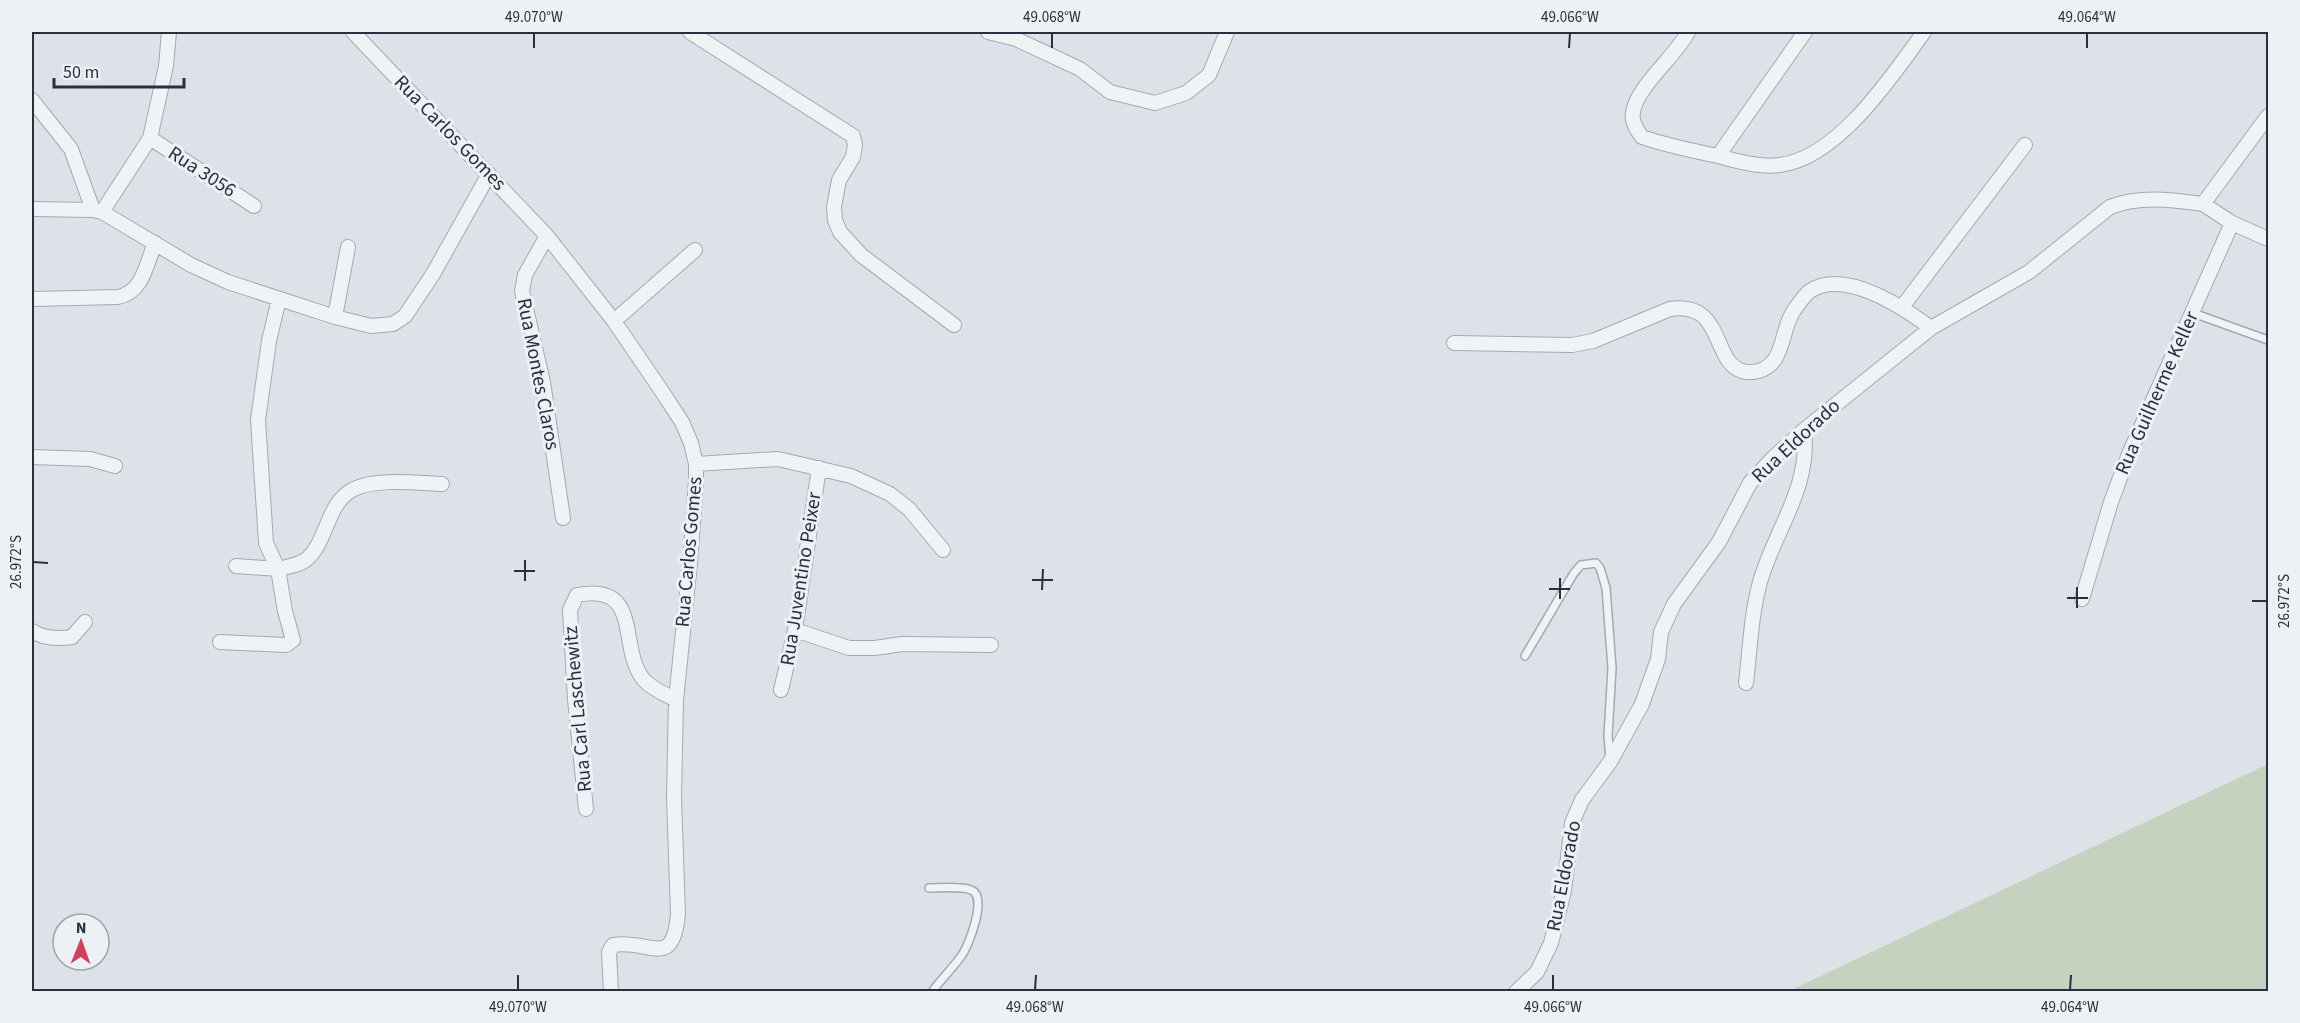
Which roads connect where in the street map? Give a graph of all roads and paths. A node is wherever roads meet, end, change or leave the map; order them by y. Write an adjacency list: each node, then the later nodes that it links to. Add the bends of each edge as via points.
1 (169, 32): 11 (street)
2 (353, 32): 14 (street, Rua Carlos Gomes)
3 (690, 32): 31 (street, via 853,136 853,157 839,180 834,207 840,232 861,255)
4 (988, 32): 5 (street, via 1016,39 1080,69 1110,92 1155,103 1186,93 1209,75)
5 (1227, 32)
6 (1688, 32): 13 (street, via 1640,94 1633,112 1634,125 1642,137)
7 (1805, 32): 13 (street)
8 (1924, 32): 13 (street, via 1870,104 1816,152 1779,166 1757,166)
9 (32, 100): 18 (street, via 71,149)
10 (2268, 116): 15 (street)
11 (150, 138): 16 (street, Rua 3056); 18 (street)
12 (2025, 145): 27 (street)
13 (1718, 156)
14 (489, 174): 20 (street, Rua Carlos Gomes); 29 (street, via 405,316 393,324 371,326)
15 (2204, 204): 19 (street); 32 (street, Rua Eldorado, via 2147,200 2125,201 2110,207 2029,272)
16 (254, 206)
17 (32, 209): 18 (street)
18 (97, 211): 22 (street)
19 (2232, 223): 21 (street); 28 (street, Rua Guilherme Keller)
20 (547, 236): 30 (street, Rua Carlos Gomes); 41 (street, Rua Montes Claros, via 525,275 522,291 543,382)
21 (2268, 239)
22 (155, 243): 25 (street, via 228,282); 26 (street, via 138,287 128,295)
23 (348, 247): 29 (street)
24 (695, 250): 30 (street)
25 (279, 298): 29 (street); 44 (street, via 258,420 266,543)
26 (32, 299)
27 (1902, 307): 32 (street); 34 (street, via 1846,285 1810,291 1792,314 1776,357 1764,370 1749,372 1738,370 1727,358 1708,320 1681,307 1593,341 1572,345)
28 (2193, 313): 33 (lane); 45 (street, Rua Guilherme Keller, via 2110,502)
29 (335, 317)
30 (614, 321): 37 (street, Rua Carlos Gomes, via 682,422)
31 (954, 325)
32 (1931, 328): 35 (street, Rua Eldorado)
33 (2268, 340)
34 (1454, 343)
35 (1804, 430): 52 (street, via 1806,450 1798,489 1771,550 1753,612); 55 (street, Rua Eldorado, via 1750,483 1719,542 1674,604 1660,632 1658,659 1642,704)
36 (32, 457): 38 (street, via 80,458)
37 (696, 464): 39 (street, via 778,459); 54 (street, Rua Carlos Gomes)
38 (115, 466)
39 (819, 468): 42 (street, via 851,476 890,494 909,508); 47 (street, Rua Juventino Peixer)
40 (442, 484): 44 (street, via 389,483 352,489 332,513 320,542 307,560)
41 (563, 518)
42 (943, 550)
43 (236, 566): 44 (street)
44 (278, 569): 49 (street, via 291,644)
45 (2082, 599)
46 (85, 622): 48 (street, via 72,638 58,639)
47 (795, 630): 50 (street, via 849,648); 53 (street, Rua Juventino Peixer)
48 (32, 631)
49 (220, 642)
50 (991, 645)
51 (1525, 656): 55 (lane, via 1574,573 1581,565 1596,563 1606,588 1612,668)
52 (1746, 683)
53 (782, 690)
54 (676, 700): 56 (street, Rua Carl Laschewitz, via 654,688 637,669 623,610 607,594 594,591 577,595 570,610); 58 (street, Rua Carlos Gomes, via 676,930 665,948 613,945 609,952)
55 (1610, 762): 60 (street, Rua Eldorado, via 1582,800 1572,823 1564,891 1551,943 1537,972)
56 (586, 809)
57 (929, 888): 59 (lane, via 971,890 978,900 974,926 963,954)
58 (611, 992)
59 (932, 992)
60 (1516, 992)

